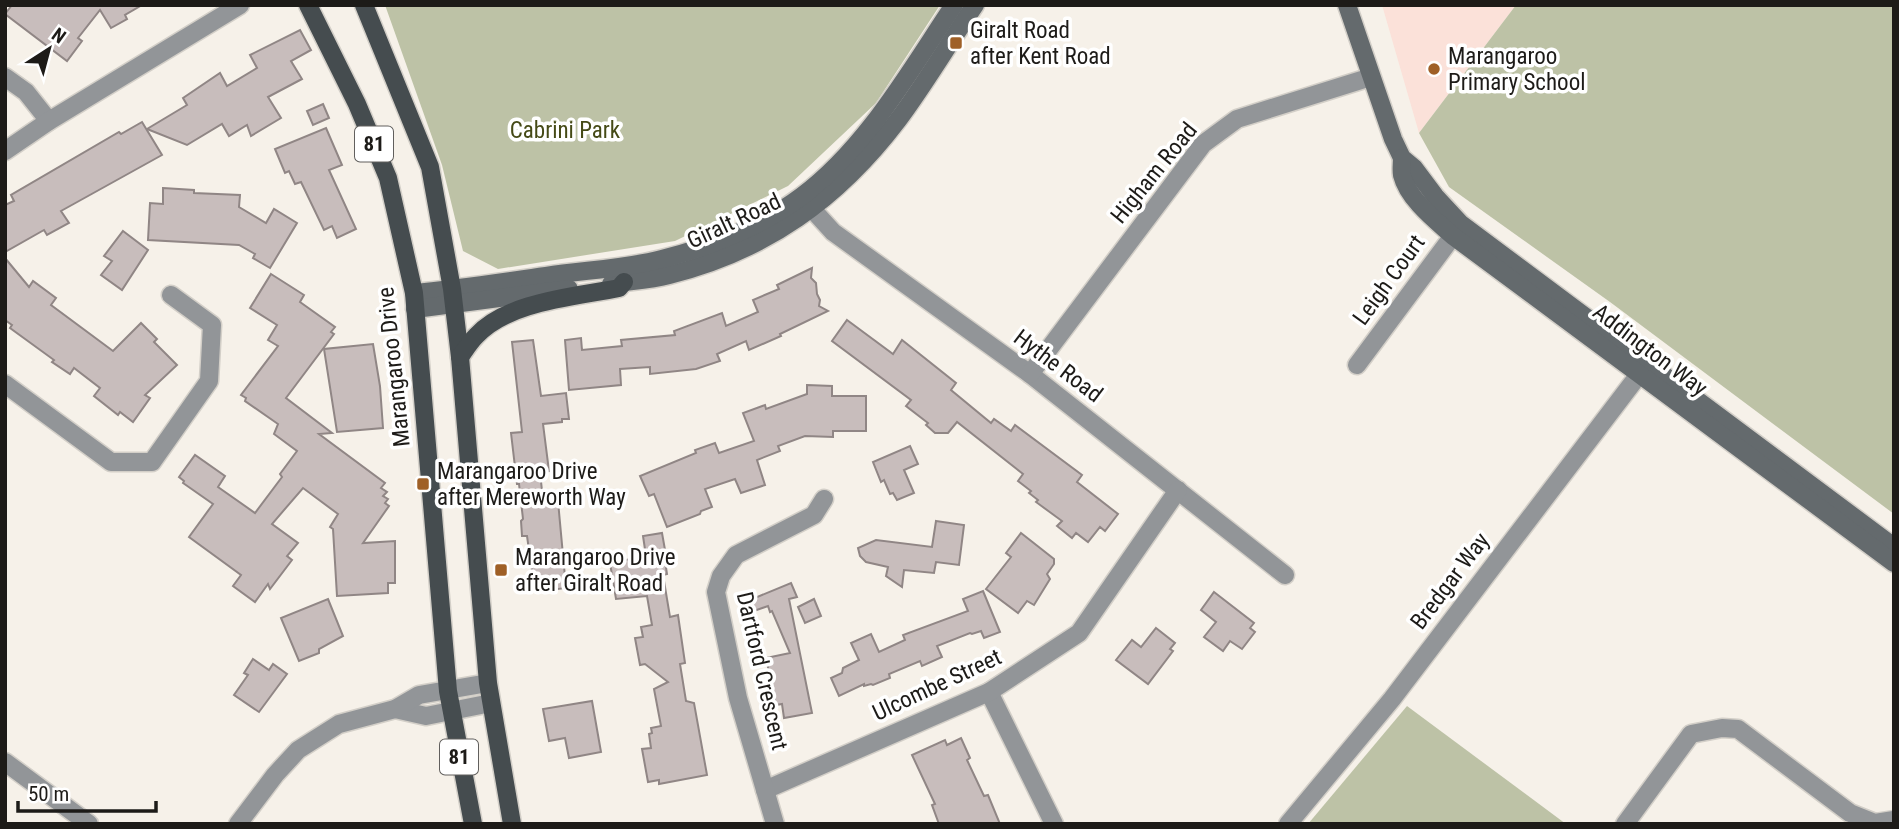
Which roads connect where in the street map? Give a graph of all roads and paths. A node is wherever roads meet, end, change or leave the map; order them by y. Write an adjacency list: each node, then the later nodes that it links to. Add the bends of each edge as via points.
1 (240, 5): 9 (street)
2 (308, 5): 16 (main road, Marangaroo Drive / 81, via 388,178)
3 (364, 5): 15 (main road, 81, via 429,167)
4 (954, 5): 11 (street, Giralt Road, via 874,122)
5 (975, 5): 11 (street, Giralt Road, via 899,119 847,178)
6 (1347, 5): 8 (street, Addington Way)
7 (5, 77): 9 (street, via 26,92)
8 (1371, 77): 12 (street, Addington Way, via 1402,158); 20 (street, Higham Road, via 1237,119 1203,144)
9 (49, 121): 10 (street)
10 (5, 151)
11 (807, 203): 13 (street, Giralt Road, via 781,229 701,266); 15 (street, Giralt Road, via 732,236 659,260); 20 (street, Hythe Road, via 833,232)
12 (1457, 230): 18 (street, Leigh Court); 19 (street, Addington Way)
13 (624, 282): 15 (street, Giralt Road); 17 (main road, via 619,288 510,313 477,334)
14 (171, 295): 21 (street, via 212,325 209,380 152,461 111,462)
15 (453, 297): 16 (street, Giralt Road); 17 (main road, 81)
16 (414, 301): 28 (main road, Marangaroo Drive / 81)
17 (460, 357): 27 (main road, 81)
18 (1357, 366)
19 (1643, 369): 24 (street, Addington Way); 25 (street, Addington Way); 42 (street, Bredgar Way, via 1392,699)
20 (1030, 374): 22 (street, Hythe Road)
21 (5, 384)
22 (1178, 490): 26 (street, Hythe Road); 29 (street, Ulcombe Street, via 1079,633)
23 (824, 499): 34 (street, Dartford Crescent, via 814,515 736,555 716,592 738,698)
24 (1894, 547)
25 (1894, 563)
26 (1285, 575)
27 (488, 682): 28 (street); 30 (main road, 81)
28 (448, 691): 31 (street, via 419,695); 32 (main road, Marangaroo Drive / 81)
29 (989, 692): 34 (street, Ulcombe Street); 41 (street)
30 (491, 703): 32 (street); 39 (main road, 81)
31 (395, 709): 32 (street, via 426,716); 37 (street, via 339,724 298,750)
32 (451, 711): 38 (main road, Marangaroo Drive / 81)
33 (5, 762): 36 (street)
34 (765, 790): 40 (street, Dartford Crescent)
35 (1894, 820): 43 (street, via 1875,823 1850,813 1738,729 1722,728 1691,734)
36 (83, 822)
37 (238, 824)
38 (474, 824)
39 (512, 824)
40 (775, 824)
41 (1054, 824)
42 (1288, 824)
43 (1625, 824)

